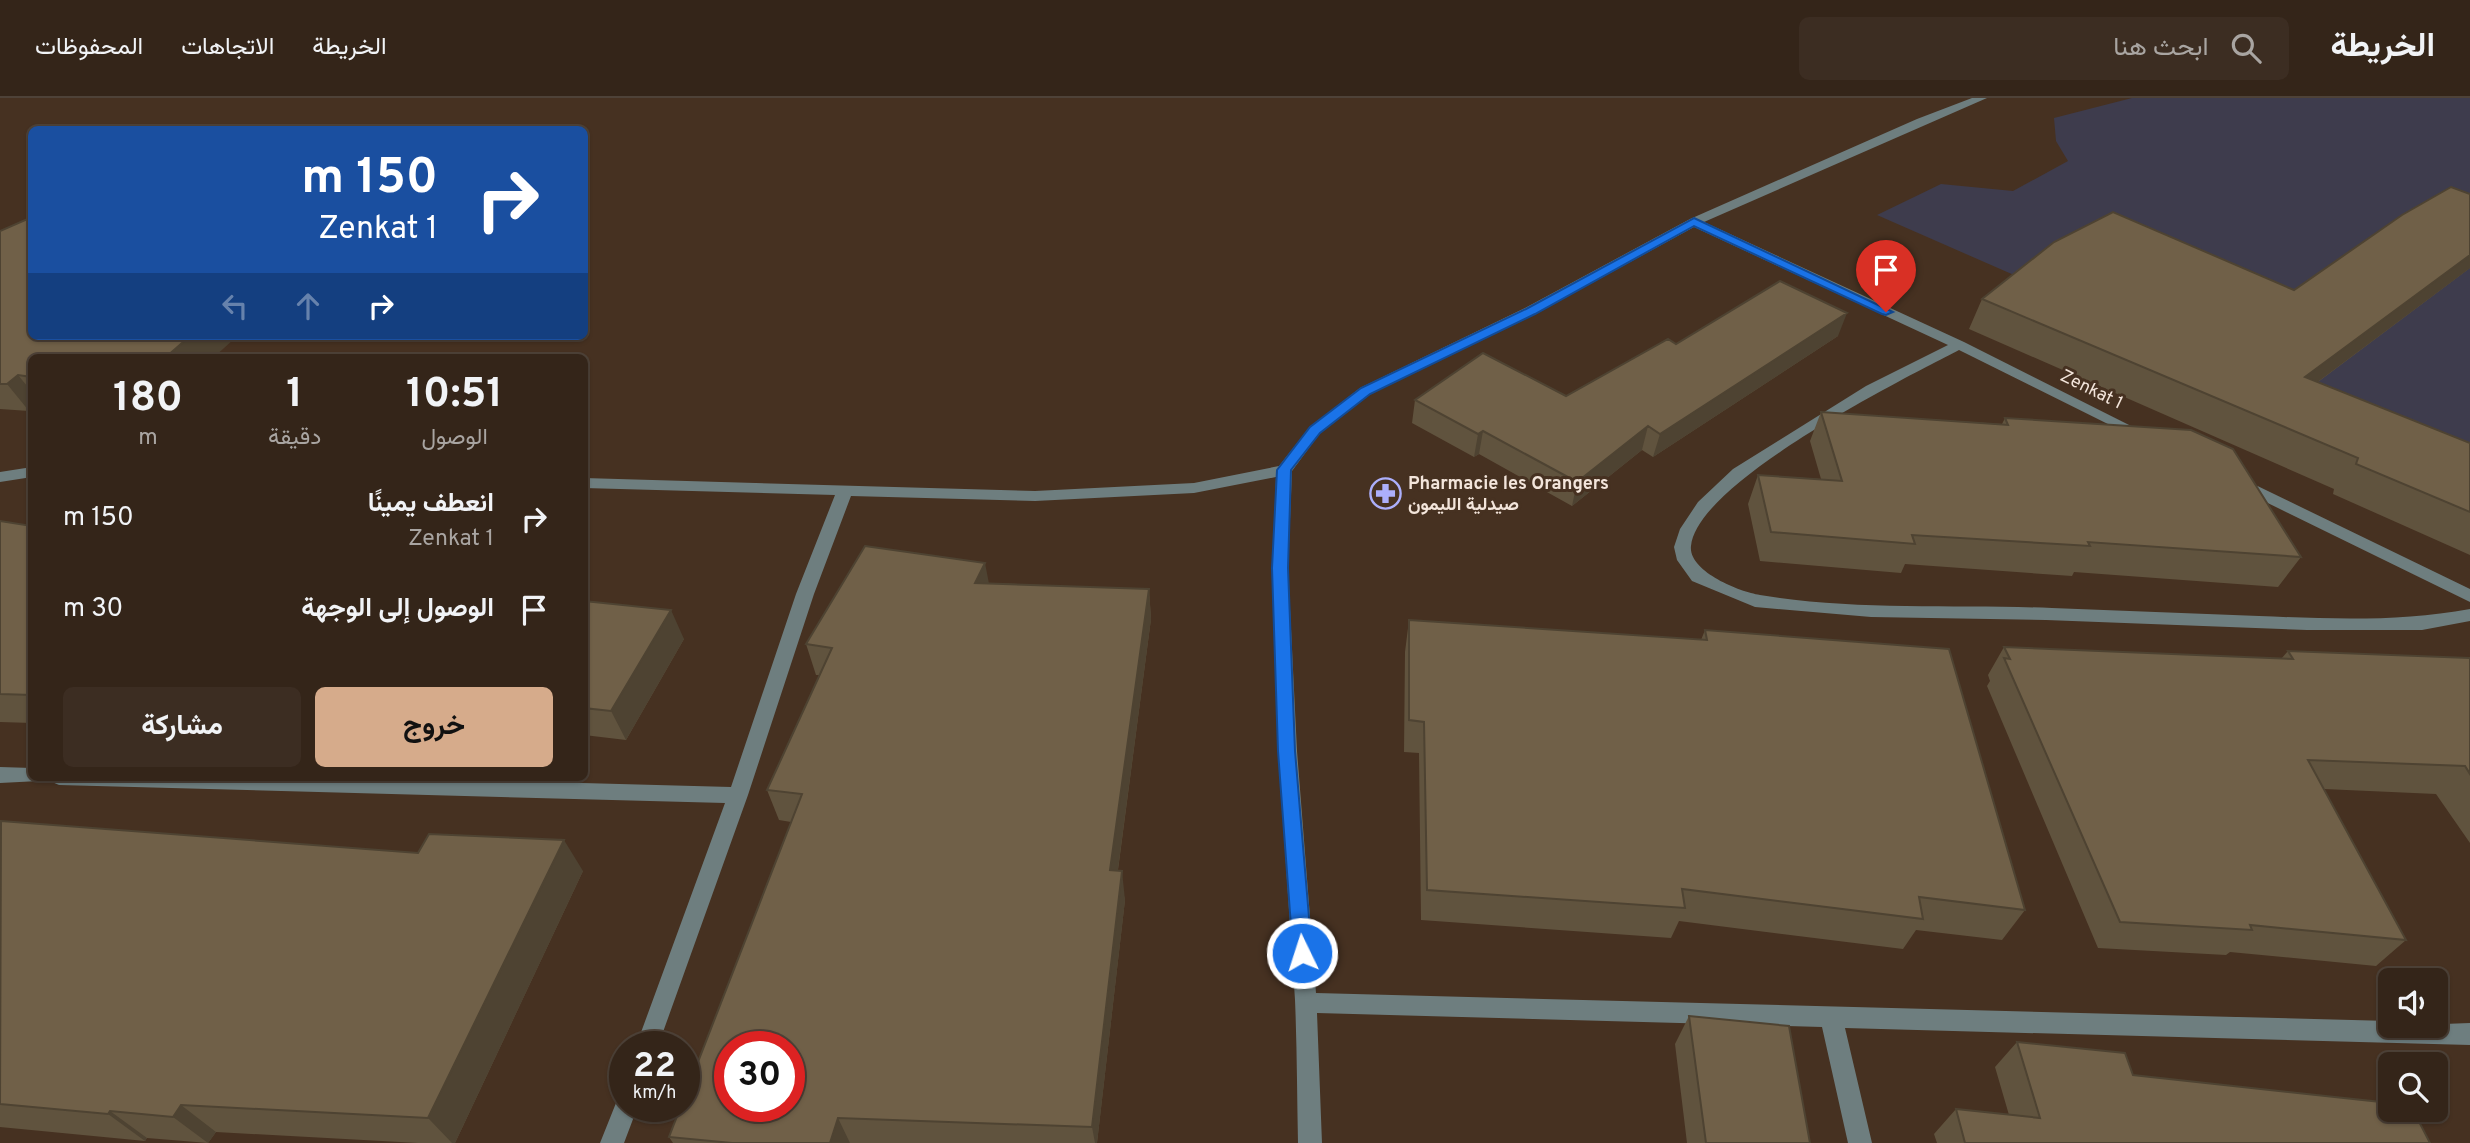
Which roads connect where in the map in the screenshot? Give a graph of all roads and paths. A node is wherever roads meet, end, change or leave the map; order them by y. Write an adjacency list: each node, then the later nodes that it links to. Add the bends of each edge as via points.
1 (1982, 98): 2 (street)
2 (1694, 222): 3 (street, Zenkat 1); 5 (street, via 1530,312 1365,391 1315,430)
3 (1959, 345): 4 (street, Zenkat 1); 12 (street, via 1871,389 1739,473 1704,506 1688,529 1682,547 1698,577 1755,601 1871,611 2320,624 2422,624)
4 (2158, 443)
5 (1284, 470): 10 (street, via 1194,488 1107,493 1034,496); 17 (street, via 1280,568 1287,751)
6 (28, 473): 8 (street)
7 (2221, 474): 11 (street)
8 (0, 477)
9 (588, 483): 10 (street)
10 (845, 490): 16 (street)
11 (2470, 596)
12 (2470, 615)
13 (0, 775): 14 (street)
14 (28, 776)
15 (219, 781): 16 (street)
16 (738, 794): 19 (street)
17 (1306, 1003): 18 (street); 23 (street)
18 (1831, 1016): 20 (street); 24 (street)
19 (652, 1031)
20 (2467, 1039)
21 (619, 1122): 22 (street)
22 (612, 1143)
23 (1310, 1143)
24 (1860, 1143)

